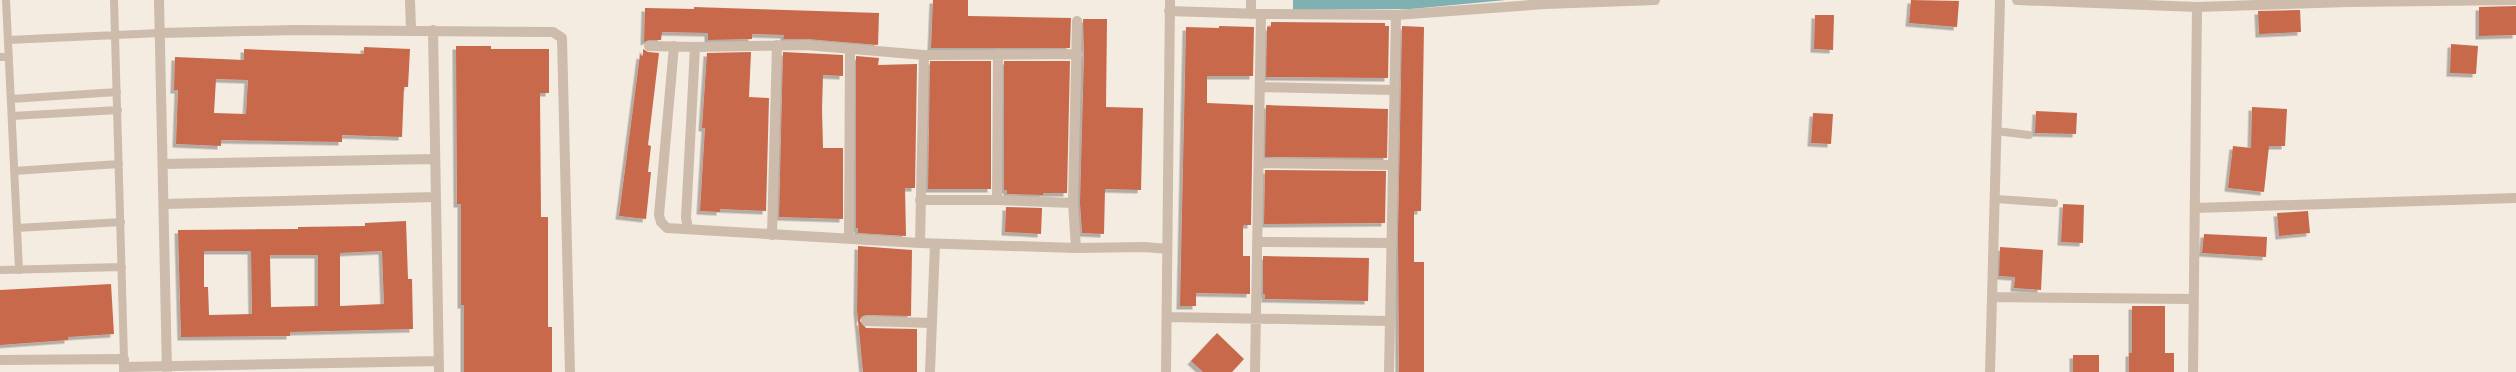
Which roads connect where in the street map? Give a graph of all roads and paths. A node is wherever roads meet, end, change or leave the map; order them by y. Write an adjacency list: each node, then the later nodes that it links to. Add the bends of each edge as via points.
1 (6, 0): 21 (lane)
2 (114, 0): 20 (lane)
3 (159, 0): 19 (street)
4 (410, 0): 17 (street)
5 (1170, 0): 12 (street)
6 (1251, 0): 13 (street)
7 (1655, 0): 15 (street, via 1545,4)
8 (2000, 0): 38 (street)
9 (2017, 0): 11 (street)
10 (2516, 0): 11 (street)
11 (2197, 7): 54 (street)
12 (1169, 11): 13 (street); 65 (street)
13 (1250, 14): 14 (street)
14 (1261, 14): 15 (street); 32 (street)
15 (1396, 15): 33 (street)
16 (1077, 21): 28 (street)
17 (411, 30): 18 (street); 19 (street)
18 (433, 30): 40 (street); 81 (street, via 553,32 562,38)
19 (160, 33): 20 (lane); 43 (street)
20 (115, 36): 21 (lane); 34 (lane)
21 (8, 40): 30 (lane)
22 (777, 45): 25 (street); 26 (street); 58 (street)
23 (649, 46): 24 (street)
24 (674, 46): 25 (street); 57 (street, via 659,215 667,228)
25 (695, 47): 57 (street, via 686,218)
26 (850, 50): 29 (street); 59 (street)
27 (998, 54): 28 (street); 29 (street); 50 (street)
28 (1078, 54): 51 (street)
29 (924, 55): 49 (street)
30 (9, 56): 31 (lane); 35 (lane)
31 (0, 57)
32 (1261, 87): 33 (street); 41 (street)
33 (1393, 90): 44 (street)
34 (118, 92): 35 (lane); 36 (lane)
35 (11, 99): 37 (lane)
36 (118, 110): 37 (lane); 42 (lane)
37 (12, 116): 45 (lane)
38 (1996, 131): 39 (lane); 48 (street)
39 (2029, 135)
40 (435, 159): 43 (street); 46 (street)
41 (1260, 163): 44 (street); 60 (street)
42 (119, 164): 45 (lane); 55 (lane)
43 (164, 164): 53 (street)
44 (1392, 165): 62 (street)
45 (14, 171): 56 (lane)
46 (435, 197): 53 (street); 77 (street)
47 (2516, 198): 54 (street)
48 (1996, 199): 52 (lane); 69 (street)
49 (920, 200): 50 (street); 61 (street)
50 (997, 200): 51 (street)
51 (1073, 203): 64 (street)
52 (2054, 203)
53 (164, 204): 79 (street)
54 (2195, 208): 70 (street)
55 (121, 222): 56 (lane); 66 (lane)
56 (17, 228): 68 (lane)
57 (688, 228): 58 (street)
58 (772, 235): 59 (street)
59 (849, 238): 61 (street)
60 (1257, 242): 62 (street); 72 (street)
61 (920, 243): 63 (street)
62 (1392, 243): 74 (street)
63 (935, 244): 64 (street); 75 (street)
64 (1076, 248): 65 (street, via 1145,247)
65 (1167, 250): 71 (street)
66 (122, 267): 68 (lane); 78 (lane)
67 (0, 270): 68 (lane)
68 (19, 270)
69 (1992, 297): 70 (street); 86 (street)
70 (2193, 299): 87 (street)
71 (1167, 317): 72 (street); 83 (street)
72 (1256, 317): 74 (street); 84 (street)
73 (866, 321): 75 (street)
74 (1388, 321): 85 (street)
75 (931, 323): 82 (street)
76 (0, 360): 78 (street)
77 (438, 361): 79 (street); 80 (street)
78 (124, 366): 79 (street)
79 (167, 369)
80 (439, 372)
81 (570, 372)
82 (930, 372)
83 (1166, 372)
84 (1255, 372)
85 (1389, 372)
86 (1990, 372)
87 (2193, 372)

